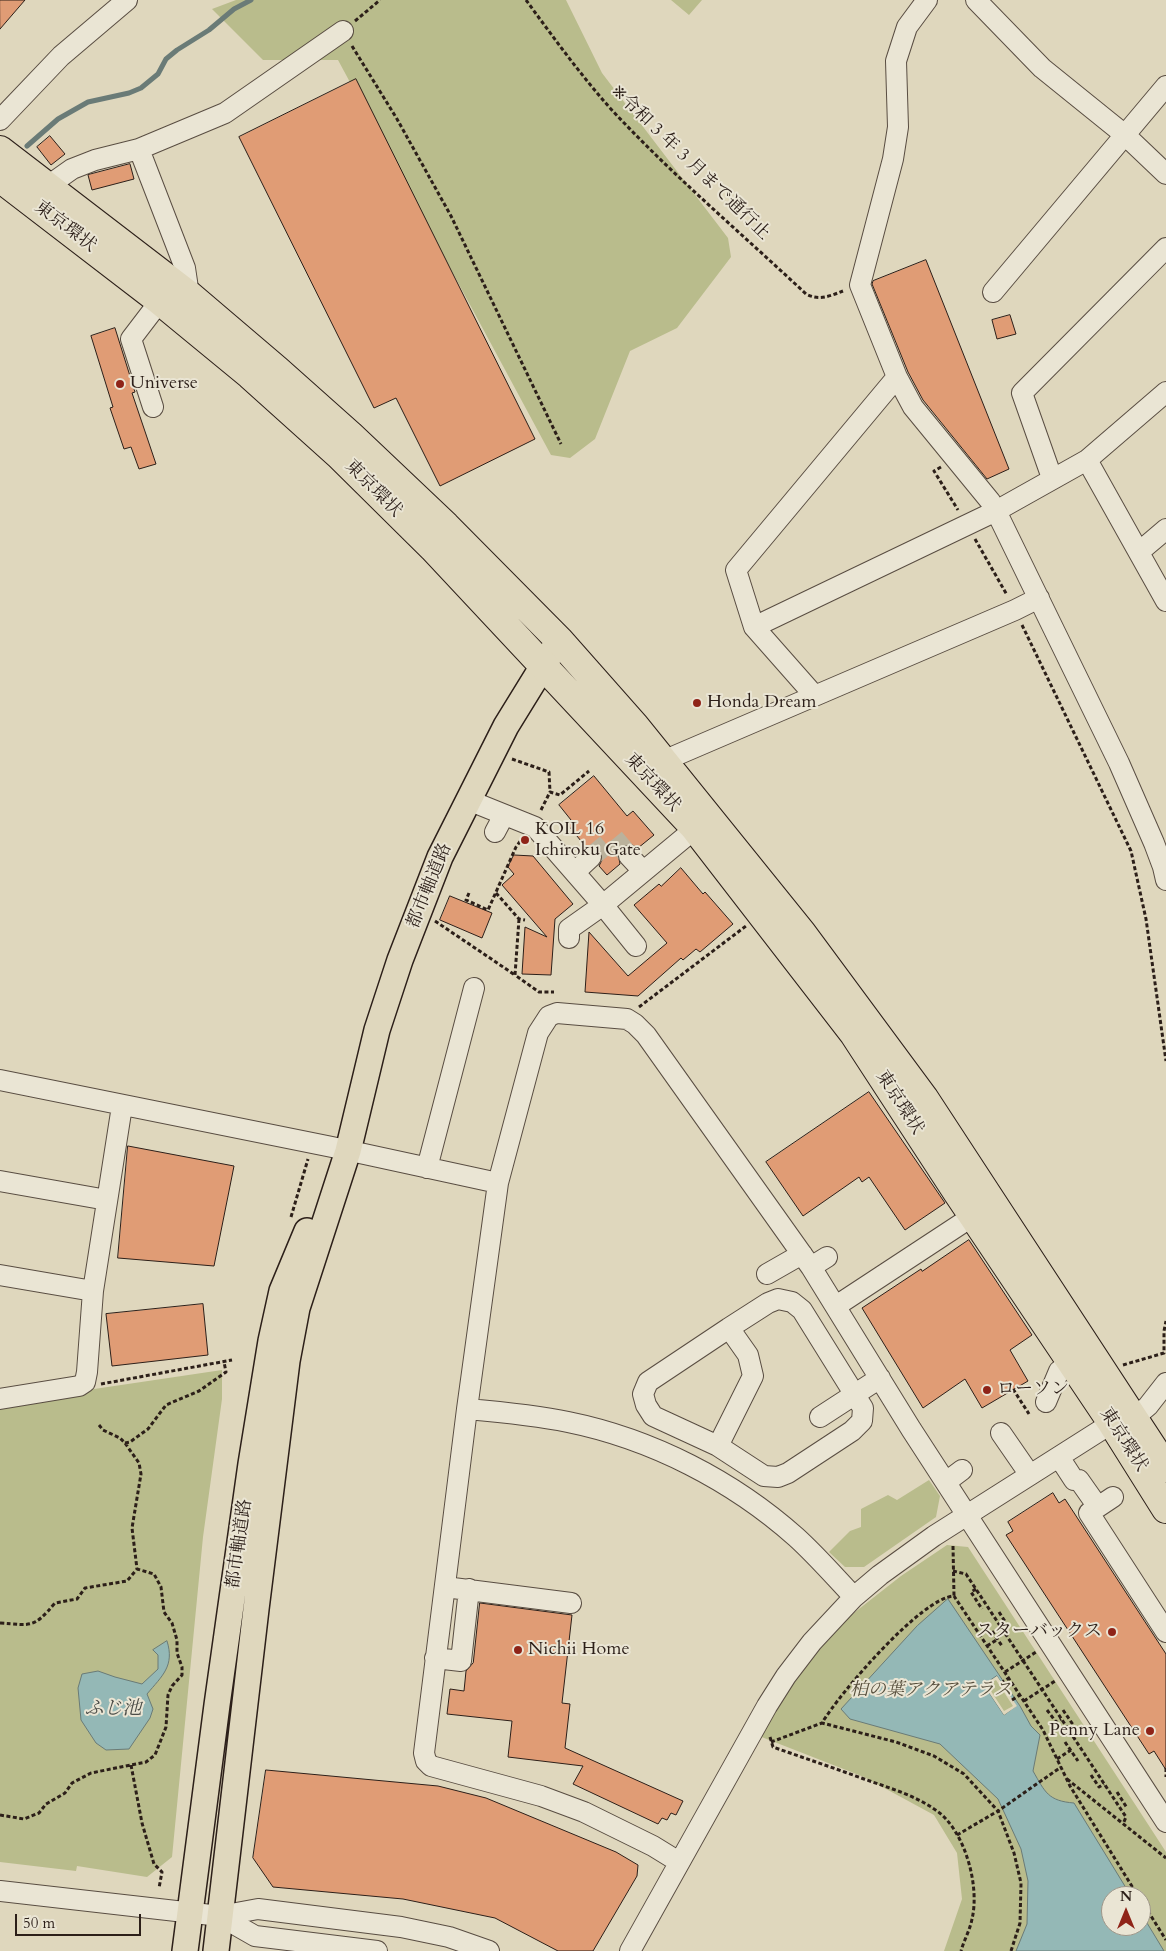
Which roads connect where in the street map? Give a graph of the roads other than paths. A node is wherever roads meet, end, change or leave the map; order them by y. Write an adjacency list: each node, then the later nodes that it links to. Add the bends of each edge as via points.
1 (127, 0): 6 (street, via 62,56)
2 (927, 0): 17 (street, via 907,27 896,61 898,127 893,159 860,285)
3 (976, 0): 7 (street, via 1042,68)
4 (343, 31): 8 (street, via 225,113)
5 (1166, 86): 7 (street)
6 (0, 120)
7 (1125, 135): 10 (street); 14 (street)
8 (139, 149): 12 (street, via 72,169); 15 (street, via 185,268)
9 (0, 150): 12 (highway, 東京環状)
10 (1166, 174)
11 (0, 178): 16 (highway, 東京環状)
12 (48, 186): 15 (highway, 東京環状)
13 (1166, 248): 21 (street, via 1022,393)
14 (993, 292)
15 (189, 295): 28 (highway, 東京環状, via 350,435)
16 (160, 301): 19 (street, via 131,340); 29 (highway, 東京環状, via 250,375 339,455)
17 (897, 378): 22 (street, via 913,407); 27 (street, via 736,570)
18 (1166, 392): 20 (street)
19 (153, 407)
20 (1087, 460): 21 (street); 24 (street)
21 (1052, 478): 22 (street)
22 (996, 511): 25 (street); 27 (street)
23 (1166, 528): 24 (street)
24 (1139, 552): 26 (street)
25 (1039, 598): 30 (street); 38 (street, via 1135,797 1164,867)
26 (1166, 602)
27 (754, 627): 30 (street)
28 (559, 640): 29 (main road, 都市軸道路); 31 (highway, 東京環状)
29 (543, 664): 31 (highway, 東京環状); 32 (main road, 都市軸道路)
30 (814, 695): 31 (street)
31 (651, 764): 33 (highway, 東京環状); 65 (highway, 東京環状, via 802,933 924,1098 1102,1371)
32 (468, 800): 36 (street, via 500,824 535,827); 45 (main road, 都市軸道路, via 440,857 400,960 377,1030)
33 (694, 827): 37 (street); 50 (highway, 東京環状, via 854,1034)
34 (629, 856): 37 (street)
35 (591, 858): 36 (street)
36 (575, 872): 39 (street)
37 (643, 872): 39 (street)
38 (1166, 880)
39 (603, 905): 40 (street, via 569,929); 41 (street)
40 (569, 938)
41 (636, 946)
42 (474, 988): 46 (street)
43 (0, 1080): 44 (street)
44 (122, 1106): 45 (street); 49 (street)
45 (348, 1151): 46 (street); 84 (main road, 都市軸道路, via 311,1222 282,1291 249,1481); 85 (main road, 都市軸道路, via 297,1308 287,1361)
46 (427, 1168): 48 (street)
47 (0, 1181): 49 (street)
48 (498, 1183): 51 (street, via 538,1033 549,1016 558,1013 561,1001 636,1024); 63 (street)
49 (107, 1200): 54 (street)
50 (973, 1216): 55 (street); 57 (highway, 東京環状)
51 (813, 1260): 52 (street); 55 (street)
52 (767, 1274)
53 (0, 1275): 54 (street)
54 (94, 1291): 61 (street, via 85,1382 79,1386)
55 (836, 1306): 58 (street)
56 (730, 1328): 60 (street, via 768,1303 778,1300 792,1302 802,1310); 67 (street, via 748,1355 753,1376); 67 (street, via 648,1382 643,1394 653,1416)
57 (1071, 1362): 62 (street, via 1059,1371); 65 (highway, 東京環状)
58 (880, 1378): 60 (street); 72 (street)
59 (1166, 1383): 65 (street, via 1148,1406)
60 (855, 1394): 64 (street); 67 (street, via 863,1408 862,1421 852,1431 778,1477 764,1476)
61 (0, 1399)
62 (1046, 1402)
63 (467, 1409): 75 (street, via 453,1469); 77 (street, via 570,1423 635,1442 678,1459 738,1493 774,1519 814,1554)
64 (820, 1417)
65 (1123, 1420): 68 (street); 69 (highway, 東京環状); 73 (highway, 東京環状)
66 (1001, 1433): 71 (street)
67 (718, 1446)
68 (1059, 1457): 71 (street); 79 (street, via 1074,1480 1071,1485 1100,1506)
69 (1166, 1468)
70 (962, 1470): 72 (street)
71 (1030, 1475): 74 (street)
72 (946, 1482): 74 (street)
73 (1166, 1509)
74 (967, 1515): 77 (street, via 908,1554); 81 (street)
75 (445, 1586): 76 (street); 80 (street)
76 (469, 1589): 78 (street); 80 (street, via 461,1661)
77 (854, 1597): 82 (street, via 786,1676)
78 (571, 1603)
79 (1166, 1632)
80 (435, 1658): 82 (street, via 424,1740 426,1761 431,1766 439,1770 477,1770 584,1812)
81 (1166, 1822)
82 (679, 1862): 90 (street)
83 (0, 1891): 84 (street)
84 (190, 1913): 85 (street); 86 (main road, 都市軸道路)
85 (220, 1916): 87 (main road, 都市軸道路); 88 (street, via 254,1936); 89 (street, via 258,1908 335,1918 448,1937)
86 (184, 1951)
87 (216, 1951)
88 (377, 1951)
89 (488, 1951)
90 (630, 1951)

